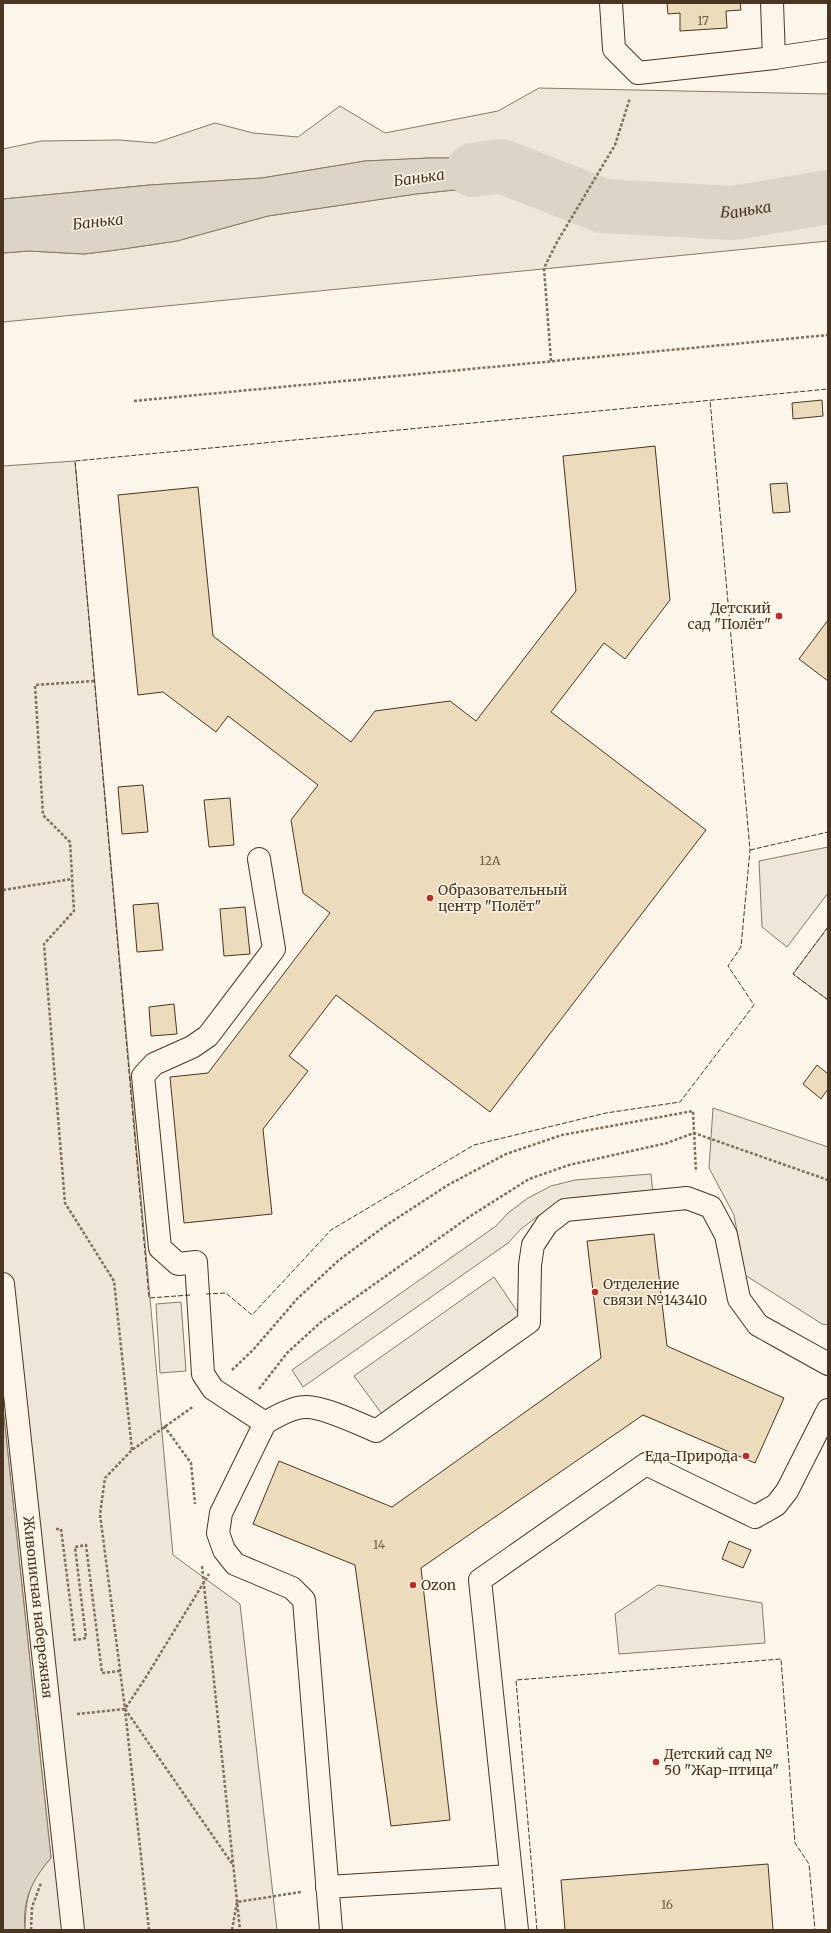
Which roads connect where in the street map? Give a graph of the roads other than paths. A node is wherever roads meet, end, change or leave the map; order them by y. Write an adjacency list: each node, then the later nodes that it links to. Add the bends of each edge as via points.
1 (611, 3): 4 (street, via 614,49 638,73)
2 (772, 3): 4 (street)
3 (828, 50): 4 (street)
4 (774, 58)
5 (259, 859): 9 (street, via 274,949 208,1036 192,1047 154,1064 143,1076 160,1248 178,1264 196,1262 203,1374 213,1389)
6 (3, 1284): 12 (street, Живописная набережная)
7 (828, 1364): 9 (street, via 758,1325 739,1299 726,1235 711,1207 687,1198 565,1210 547,1224 533,1245 529,1322 376,1431 331,1413 306,1407 278,1415)
8 (828, 1410): 10 (street, via 787,1491 776,1505 755,1517 646,1464 480,1580)
9 (265, 1423): 11 (street, via 221,1513 218,1533 224,1550 235,1564 292,1588 304,1600)
10 (511, 1876): 11 (street); 14 (street)
11 (327, 1887): 13 (street)
12 (73, 1930)
13 (331, 1930)
14 (517, 1930)

